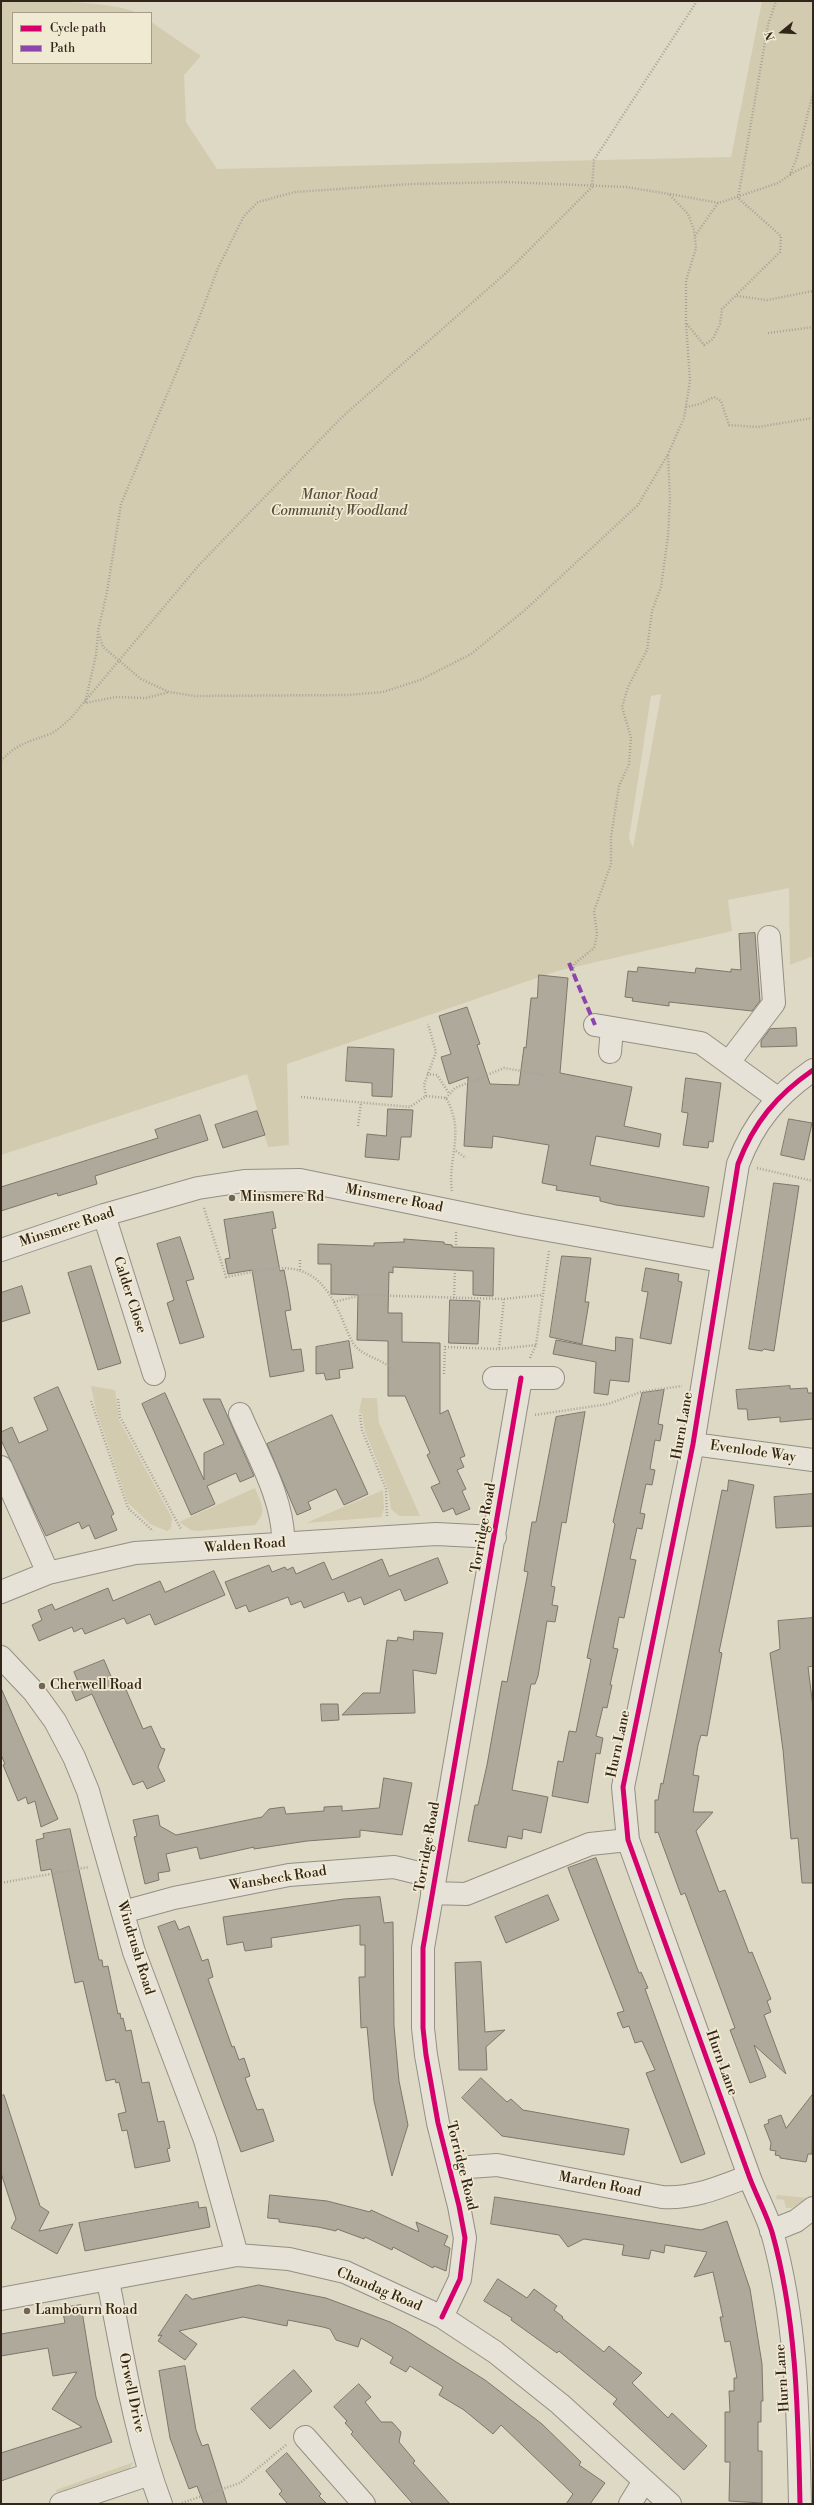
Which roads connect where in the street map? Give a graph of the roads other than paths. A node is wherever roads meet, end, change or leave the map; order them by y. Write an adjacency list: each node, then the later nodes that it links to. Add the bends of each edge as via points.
1 (770, 937): 3 (street, via 774,1004)
2 (610, 1052): 3 (street, via 604,1026 701,1043)
3 (729, 1062): 5 (street)
4 (813, 1070): 5 (street, Hurn Lane)
5 (777, 1098): 8 (street, Hurn Lane, via 748,1138 738,1164)
6 (104, 1215): 7 (street, Minsmere Road); 8 (street, Minsmere Road, via 198,1188 244,1181 300,1180 553,1231); 9 (street, Calder Close)
7 (1, 1250)
8 (721, 1261): 14 (street, Hurn Lane)
9 (154, 1374)
10 (494, 1378): 11 (street)
11 (521, 1378): 12 (street); 17 (street, Torridge Road)
12 (554, 1378)
13 (240, 1414): 18 (street, via 282,1518)
14 (693, 1444): 15 (street, Evenlode Way); 22 (street, Hurn Lane, via 622,1787)
15 (813, 1460)
16 (1, 1467): 19 (street)
17 (496, 1537): 18 (street, Walden Road, via 436,1534); 23 (street, Torridge Road)
18 (283, 1543): 19 (street, Walden Road, via 135,1553)
19 (48, 1573): 20 (street, Walden Road)
20 (1, 1592)
21 (1, 1658): 24 (street, Windrush Road, via 38,1698 55,1721 74,1758 88,1791)
22 (628, 1840): 23 (street, via 590,1844 466,1894); 26 (street, Hurn Lane)
23 (433, 1885): 24 (street, Wansbeck Road, via 394,1867 289,1875 182,1896); 25 (street, Torridge Road, via 423,1948 423,2028 438,2123)
24 (123, 1912): 29 (street, Windrush Road, via 148,1993 205,2140)
25 (451, 2173): 26 (street, Marden Road, via 469,2167 497,2165 662,2197 682,2198); 32 (street, Torridge Road, via 465,2238 464,2259 460,2279)
26 (749, 2176): 28 (street, Hurn Lane)
27 (813, 2208): 28 (street, via 796,2221)
28 (771, 2231): 33 (street, Hurn Lane)
29 (237, 2256): 30 (street, Chandag Road); 32 (street, Chandag Road, via 289,2259 345,2272)
30 (108, 2281): 31 (street, Chandag Road); 35 (street, Orwell Drive)
31 (2, 2294)
32 (442, 2317): 36 (street, Chandag Road, via 495,2352 560,2404)
33 (805, 2388): 42 (street, Hurn Lane)
34 (305, 2437): 39 (street)
35 (150, 2474): 37 (street); 38 (street, Orwell Drive)
36 (644, 2481): 40 (street); 41 (street, Chandag Road)
37 (61, 2504)
38 (161, 2504)
39 (364, 2504)
40 (630, 2504)
41 (670, 2504)
42 (800, 2504)

